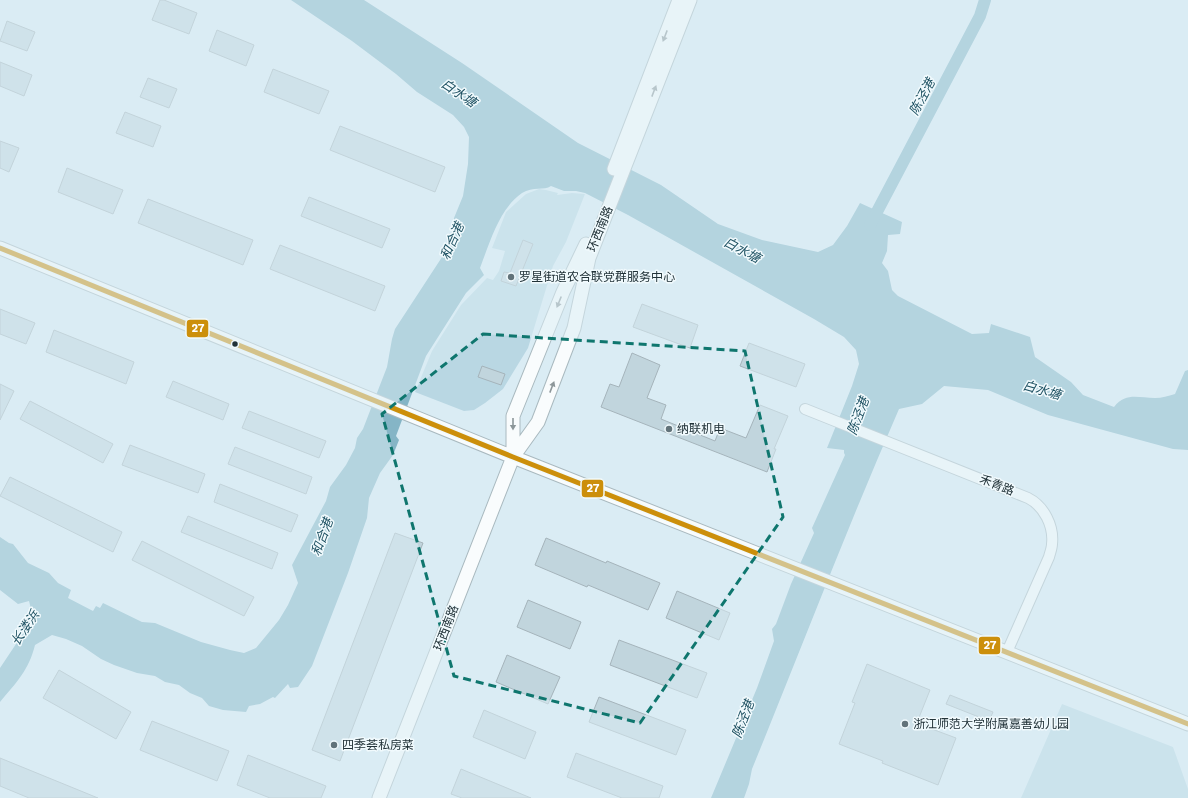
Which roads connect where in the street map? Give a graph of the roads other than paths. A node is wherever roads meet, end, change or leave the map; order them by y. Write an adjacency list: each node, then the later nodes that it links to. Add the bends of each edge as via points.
1 (679, 0): 3 (street, 环西南路, one-way to 3)
2 (690, 0): 3 (street, 环西南路, one-way to 2)
3 (636, 126): 5 (street, 环西南路)
4 (0, 248): 7 (street)
5 (585, 256): 7 (street, 环西南路, one-way to 5, via 538,422 574,328); 7 (street, 环西南路, one-way to 7, via 563,292 513,416)
6 (805, 409): 8 (street, 禾青路, via 1035,501 1048,520 1052,531 1052,545)
7 (513, 457): 8 (street); 10 (street, 环西南路)
8 (1007, 652): 9 (street)
9 (1188, 724)
10 (379, 798)

